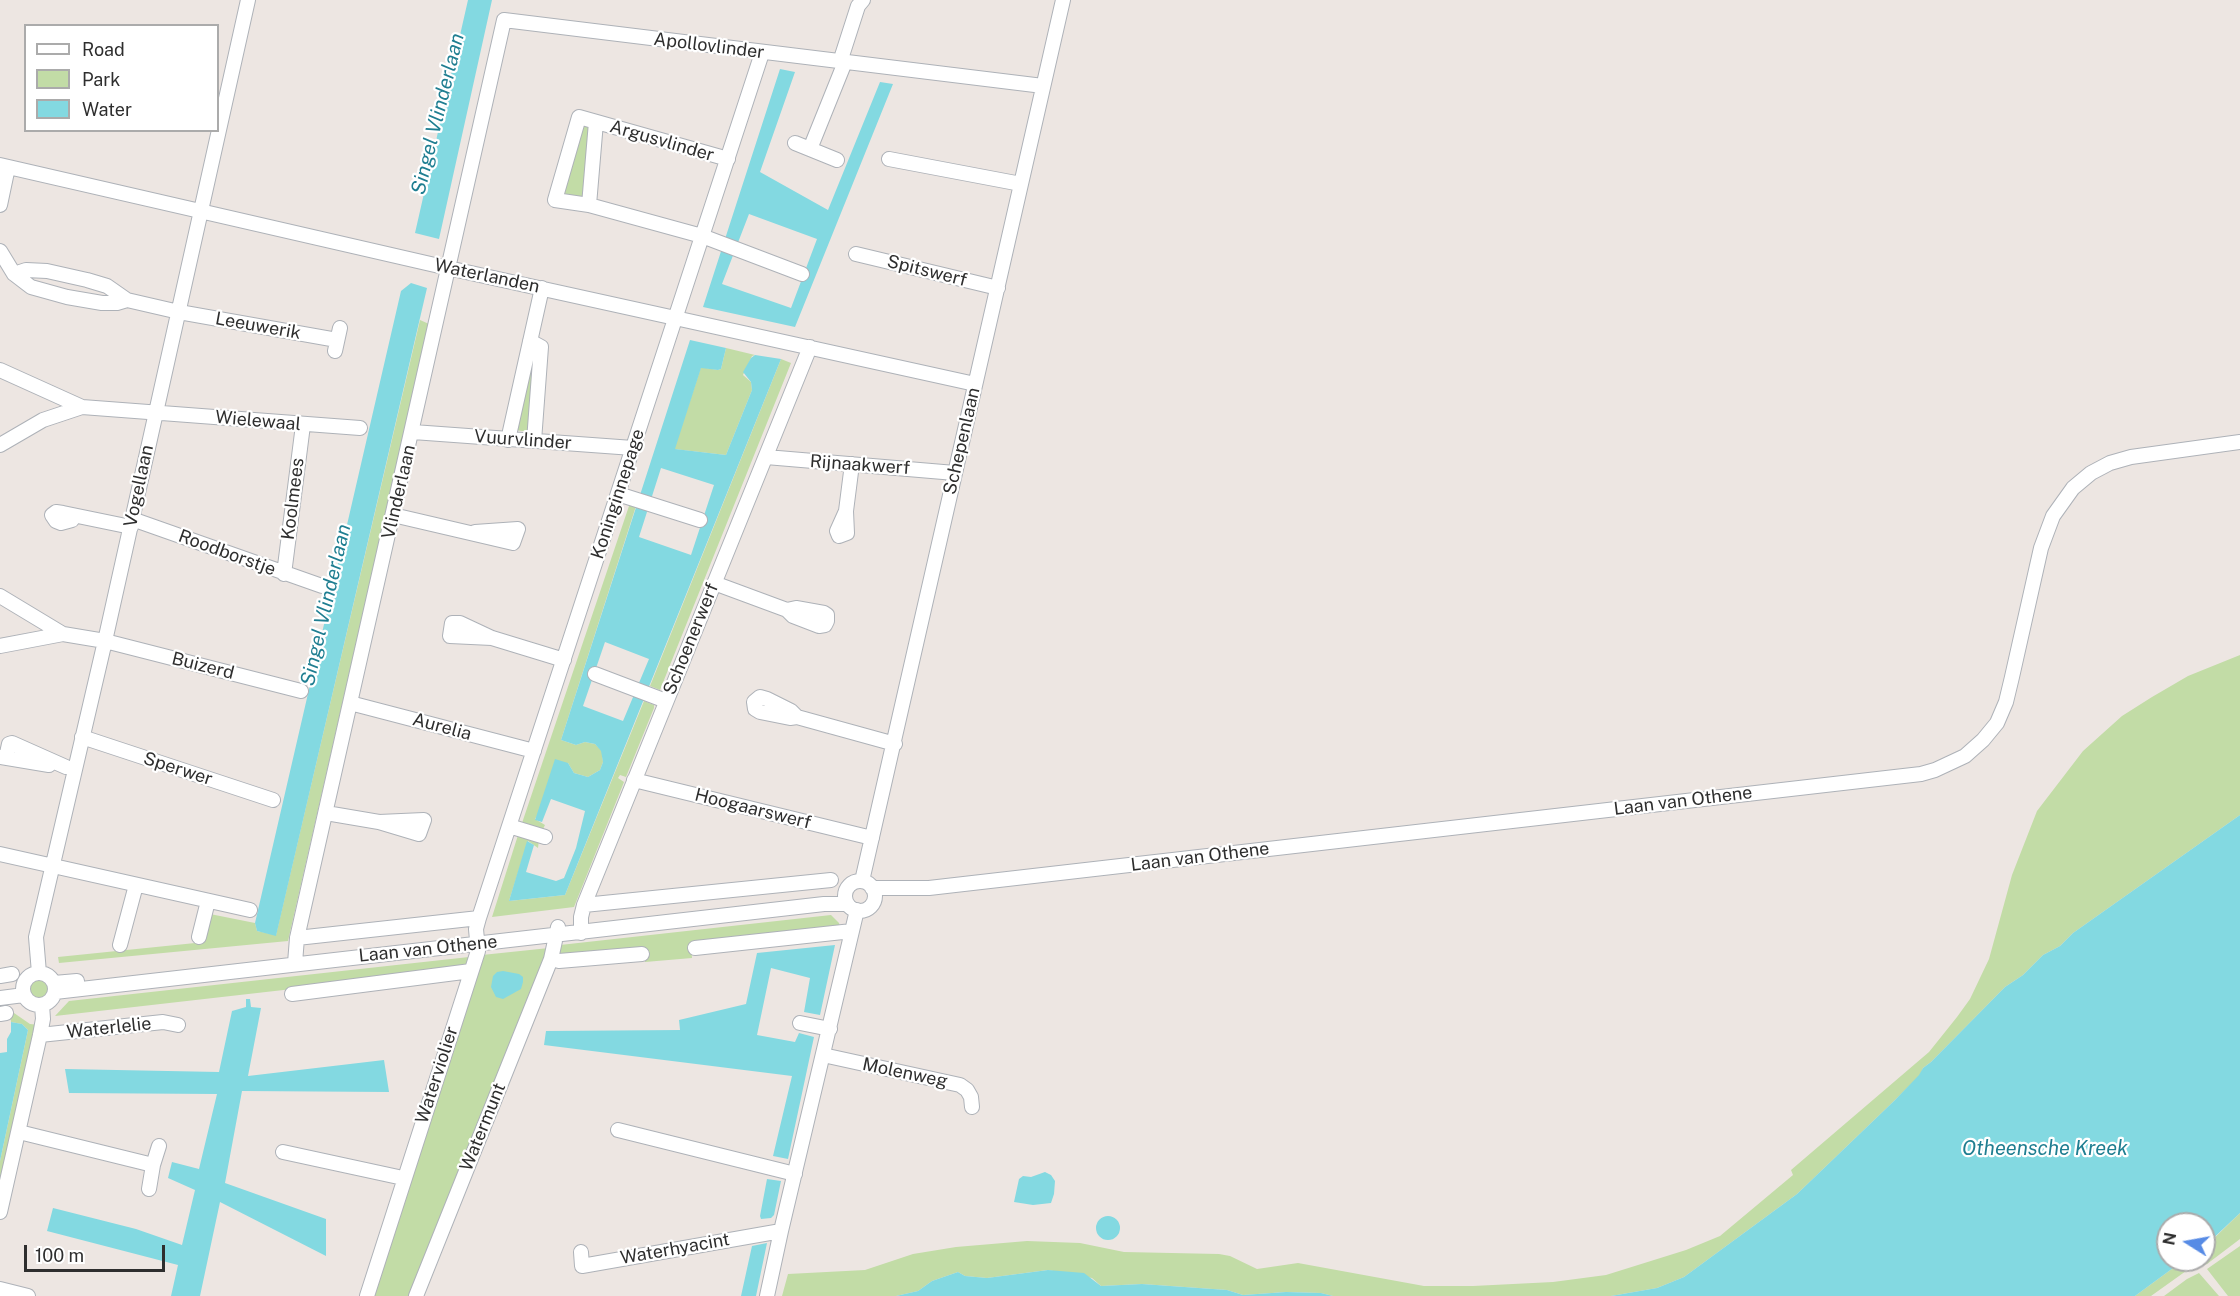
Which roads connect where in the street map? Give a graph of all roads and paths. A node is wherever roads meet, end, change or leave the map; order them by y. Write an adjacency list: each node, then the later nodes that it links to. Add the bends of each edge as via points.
1 (248, 0): 9 (street, Vogellaan)
2 (863, 0): 6 (street)
3 (1063, 0): 7 (street, Schepenlaan)
4 (504, 20): 5 (street, Apollovlinder); 24 (street, Vlinderlaan)
5 (762, 53): 6 (street, Apollovlinder); 13 (street, Koninginnepage)
6 (843, 62): 7 (street, Apollovlinder); 12 (street)
7 (1043, 86): 17 (street, Schepenlaan)
8 (596, 122): 13 (street, Argusvlinder); 19 (street, Argusvlinder); 19 (street, Argusvlinder, via 579,117 555,200)
9 (219, 131)
10 (219, 132): 20 (street, Vogellaan)
11 (795, 143): 12 (street)
12 (810, 149): 15 (street)
13 (728, 159): 21 (street, Koninginnepage)
14 (889, 159): 17 (street)
15 (837, 160)
16 (4, 166): 18 (street); 20 (street, Waterlanden)
17 (1021, 184): 28 (street, Schepenlaan)
18 (0, 204)
19 (589, 204): 21 (street, Argusvlinder)
20 (201, 212): 24 (street, Waterlanden); 30 (street, Vogellaan)
21 (709, 239): 26 (street, Argusvlinder); 31 (street, Koninginnepage)
22 (0, 251): 25 (street)
23 (856, 254): 28 (street, Spitswerf)
24 (448, 268): 27 (street, Waterlanden); 41 (street, Vlinderlaan)
25 (14, 274): 29 (street, via 31,287 67,297 102,303); 29 (street, via 46,271 87,280 107,286)
26 (802, 274)
27 (542, 288): 31 (street, Waterlanden); 33 (street)
28 (998, 288): 36 (street, Schepenlaan)
29 (127, 300): 30 (street, Leeuwerik)
30 (179, 312): 32 (street, Leeuwerik); 38 (street, Vogellaan)
31 (676, 318): 34 (street, Waterlanden); 46 (street, Koninginnepage)
32 (337, 340)
33 (530, 341): 42 (street); 43 (street, via 541,347)
34 (810, 347): 36 (street, Waterlanden); 47 (street, Schoenerwerf)
35 (0, 370): 37 (street)
36 (975, 384): 49 (street, Schepenlaan)
37 (82, 407): 38 (street, Wielewaal); 45 (street, via 43,420)
38 (156, 412): 39 (street, Wielewaal); 55 (street, Vogellaan)
39 (303, 425): 40 (street, Wielewaal); 57 (street, Koolmees)
40 (360, 429)
41 (413, 432): 42 (street, Vuurvlinder); 52 (street, Vlinderlaan)
42 (508, 440): 43 (street, Vuurvlinder)
43 (534, 441): 46 (street, Vuurvlinder)
44 (2240, 442): 89 (street, Laan van Othene, via 2131,457 2091,473 2073,488 2053,516 2042,548 2010,686 1997,723 1965,756 1935,770 929,888)
45 (0, 445)
46 (633, 448): 50 (street, Koninginnepage)
47 (766, 458): 48 (street, Rijnaakwerf); 58 (street, Schoenerwerf)
48 (852, 464): 49 (street, Rijnaakwerf); 51 (street)
49 (955, 472): 73 (street, Schepenlaan)
50 (618, 494): 54 (street); 66 (street, Koninginnepage)
51 (846, 511)
52 (393, 515): 56 (street); 70 (street, Vlinderlaan)
53 (74, 516): 55 (street, Roodborstje)
54 (700, 519)
55 (131, 523): 57 (street, Roodborstje); 64 (street, Vogellaan)
56 (475, 532)
57 (284, 574): 59 (street, Roodborstje)
58 (714, 583): 61 (street); 69 (street, Schoenerwerf)
59 (322, 586)
60 (0, 596): 62 (street)
61 (787, 610)
62 (63, 634): 64 (street, Buizerd); 65 (street)
63 (492, 638): 66 (street)
64 (105, 641): 68 (street, Buizerd); 72 (street, Vogellaan)
65 (0, 646)
66 (564, 660): 74 (street, Koninginnepage)
67 (595, 674): 69 (street)
68 (302, 692)
69 (666, 701): 77 (street, Schoenerwerf)
70 (350, 703): 74 (street, Aurelia); 79 (street, Vlinderlaan)
71 (797, 717): 73 (street)
72 (82, 737): 76 (street, Vogellaan); 78 (street, Sperwer)
73 (895, 744): 83 (street, Schepenlaan)
74 (534, 751): 81 (street, Koninginnepage)
75 (3, 758): 76 (street, via 26,755)
76 (70, 768): 85 (street, Vogellaan)
77 (634, 780): 83 (street, Hoogaarswerf); 93 (street, Schoenerwerf)
78 (273, 800)
79 (326, 813): 80 (street); 100 (street, Vlinderlaan)
80 (380, 822)
81 (509, 826): 82 (street); 95 (street, Koninginnepage)
82 (545, 837)
83 (872, 838): 89 (street, Schepenlaan)
84 (0, 854): 85 (street)
85 (53, 866): 88 (street); 108 (street, Vogellaan, via 36,937)
86 (831, 880): 87 (street)
87 (799, 883): 91 (street); 93 (street)
88 (136, 885): 90 (street); 102 (street)
89 (869, 890): 92 (street, via 851,884); 92 (street, via 867,909)
90 (207, 901): 94 (street); 99 (street)
91 (801, 902): 92 (street, Laan van Othene); 96 (street, Laan van Othene)
92 (849, 902): 98 (street)
93 (584, 905): 96 (street, Schoenerwerf)
94 (250, 910)
95 (479, 918): 100 (street, Laan van Othene); 101 (street, Koninginnepage)
96 (581, 929): 97 (street, Laan van Othene)
97 (558, 931): 101 (street, Laan van Othene); 105 (street, Watermunt)
98 (852, 931): 103 (street); 117 (street)
99 (199, 937)
100 (297, 938): 106 (street, Vlinderlaan)
101 (477, 940): 106 (street, Laan van Othene); 107 (street, Waterviolier, via 478,951)
102 (120, 945)
103 (695, 948)
104 (642, 954): 105 (street, via 559,962)
105 (551, 959): 135 (street, Watermunt)
106 (295, 960): 109 (street, Laan van Othene)
107 (471, 971): 112 (street); 127 (street, Waterviolier)
108 (39, 973): 109 (street, via 48,975); 111 (street, via 27,979)
109 (54, 987): 114 (street, via 50,1000)
110 (0, 990): 111 (street)
111 (24, 991): 113 (street); 114 (street, via 32,1003)
112 (292, 994)
113 (0, 998)
114 (42, 1005): 118 (street, Waterlelie)
115 (800, 1023): 117 (street)
116 (178, 1025): 118 (street, Waterlelie, via 163,1022)
117 (830, 1029): 119 (street)
118 (40, 1035): 122 (street, Waterlelie)
119 (824, 1055): 120 (street, Molenweg, via 960,1085 967,1090); 126 (street)
120 (972, 1107)
121 (618, 1130): 126 (street)
122 (19, 1132): 125 (street); 129 (street, Waterlelie)
123 (159, 1146): 125 (street)
124 (282, 1152): 127 (street)
125 (153, 1165): 128 (street)
126 (795, 1174): 130 (street)
127 (403, 1178): 134 (street, Waterviolier)
128 (149, 1189)
129 (0, 1212)
130 (781, 1231): 131 (street, Waterhyacint, via 582,1266); 136 (street)
131 (580, 1252)
132 (0, 1289): 133 (street)
133 (28, 1296)
134 (367, 1296)
135 (416, 1296)
136 (767, 1296)

